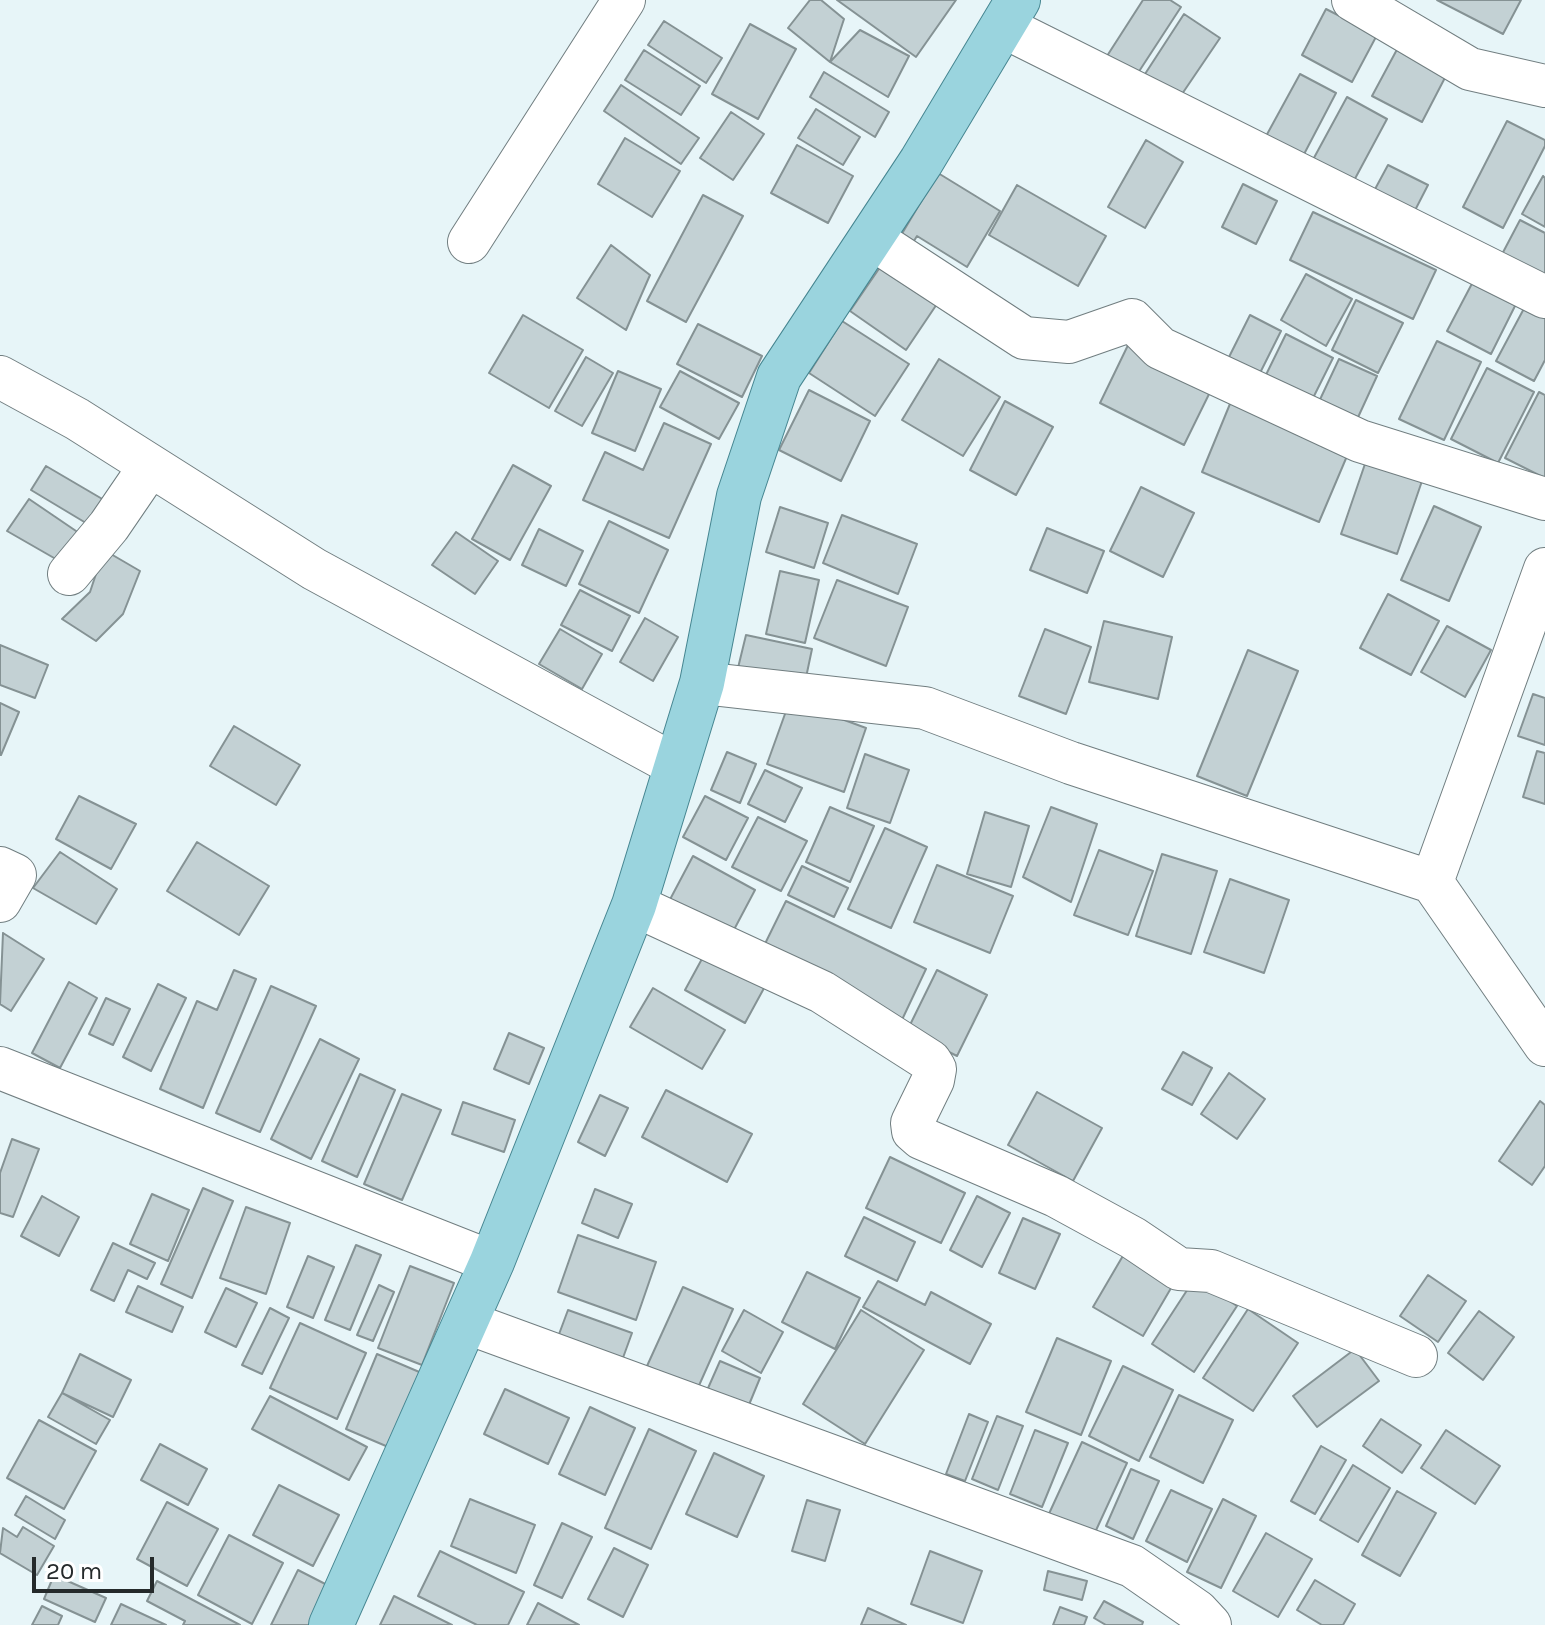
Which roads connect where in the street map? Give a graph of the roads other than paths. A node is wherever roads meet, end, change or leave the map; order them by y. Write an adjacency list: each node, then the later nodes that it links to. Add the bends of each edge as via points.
1 (624, 0): 6 (street)
2 (1353, 0): 4 (street, via 1470,69)
3 (1010, 13): 5 (main road); 7 (street)
4 (1545, 86)
5 (871, 238): 10 (street, via 1024,338 1069,342 1132,320 1160,348 1360,441); 13 (main road, via 779,377 739,496)
6 (469, 242)
7 (1545, 297)
8 (0, 377): 9 (street)
9 (150, 466): 12 (street); 14 (street, via 314,569)
10 (1545, 499)
11 (1545, 569): 16 (street)
12 (69, 574)
13 (702, 683): 14 (main road); 16 (street, via 925,708 1085,768)
14 (675, 765): 18 (main road)
15 (0, 868): 17 (street, via 15,875)
16 (1432, 882): 19 (street)
17 (0, 901)
18 (634, 905): 21 (main road); 23 (street, via 822,992 930,1061 933,1080 912,1123 921,1138 1056,1196 1179,1269 1211,1271)
19 (1545, 1045)
20 (0, 1068): 21 (street)
21 (492, 1262): 22 (main road)
22 (465, 1322): 24 (main road); 25 (street, via 1132,1566)
23 (1416, 1356)
24 (331, 1625)
25 (1210, 1625)

